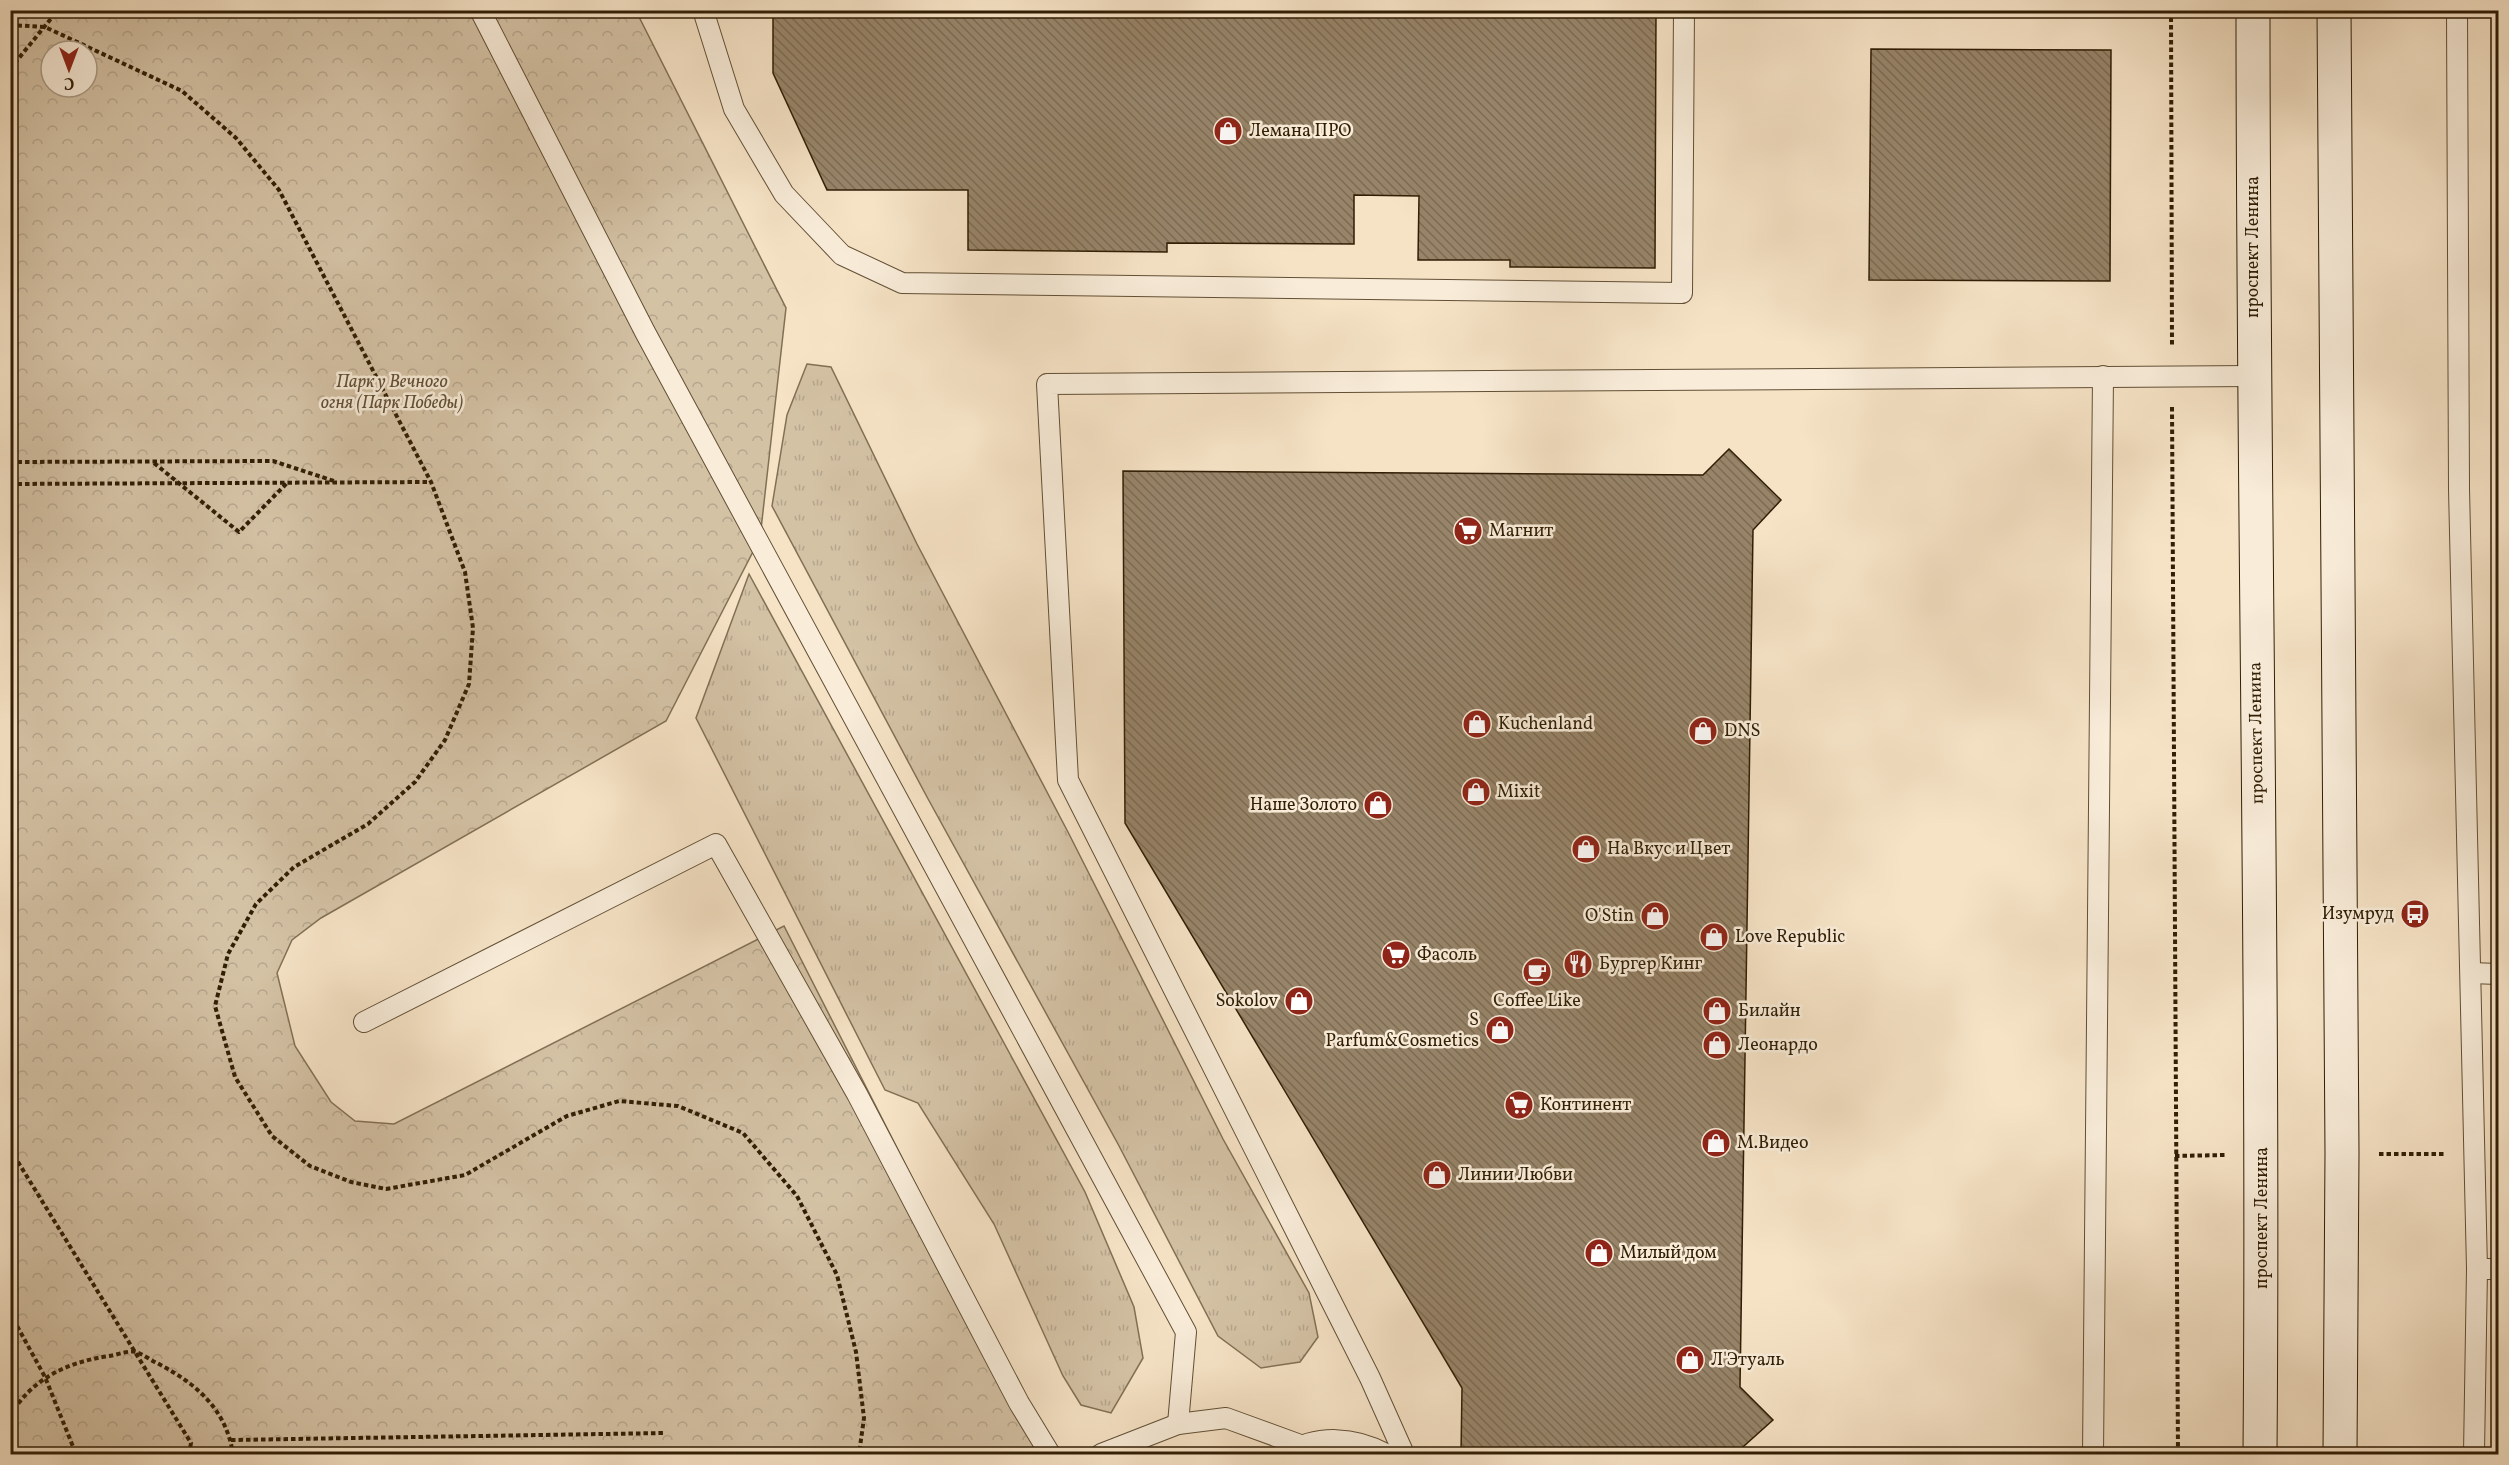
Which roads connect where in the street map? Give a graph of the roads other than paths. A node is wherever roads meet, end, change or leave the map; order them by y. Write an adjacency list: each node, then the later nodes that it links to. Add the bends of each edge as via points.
1 (480, 10): 14 (lane, via 645,332 1186,1332)
2 (703, 10): 3 (lane, via 734,108 784,194 842,255 902,283 1682,293)
3 (1684, 10)
4 (2253, 10): 8 (main road, проспект Ленина)
5 (2334, 10): 23 (main road, via 2342,1141)
6 (2457, 10): 9 (lane, via 2459,489)
7 (2103, 376): 8 (lane); 20 (lane, via 1047,384 1068,780 1370,1378); 21 (lane)
8 (2253, 376): 22 (main road, проспект Ленина, via 2263,1154)
9 (2471, 973): 10 (lane); 12 (lane)
10 (2499, 974)
11 (364, 1023): 17 (lane, via 716,844 857,1094)
12 (2477, 1269): 13 (lane); 24 (lane)
13 (2499, 1269)
14 (1178, 1424): 15 (lane); 16 (lane, via 1226,1418 1270,1432)
15 (1130, 1450): 18 (lane)
16 (1295, 1450): 19 (lane, via 1344,1439)
17 (1050, 1455)
18 (1101, 1455)
19 (1386, 1455)
20 (1404, 1455)
21 (2093, 1455)
22 (2260, 1455)
23 (2340, 1455)
24 (2474, 1455)

